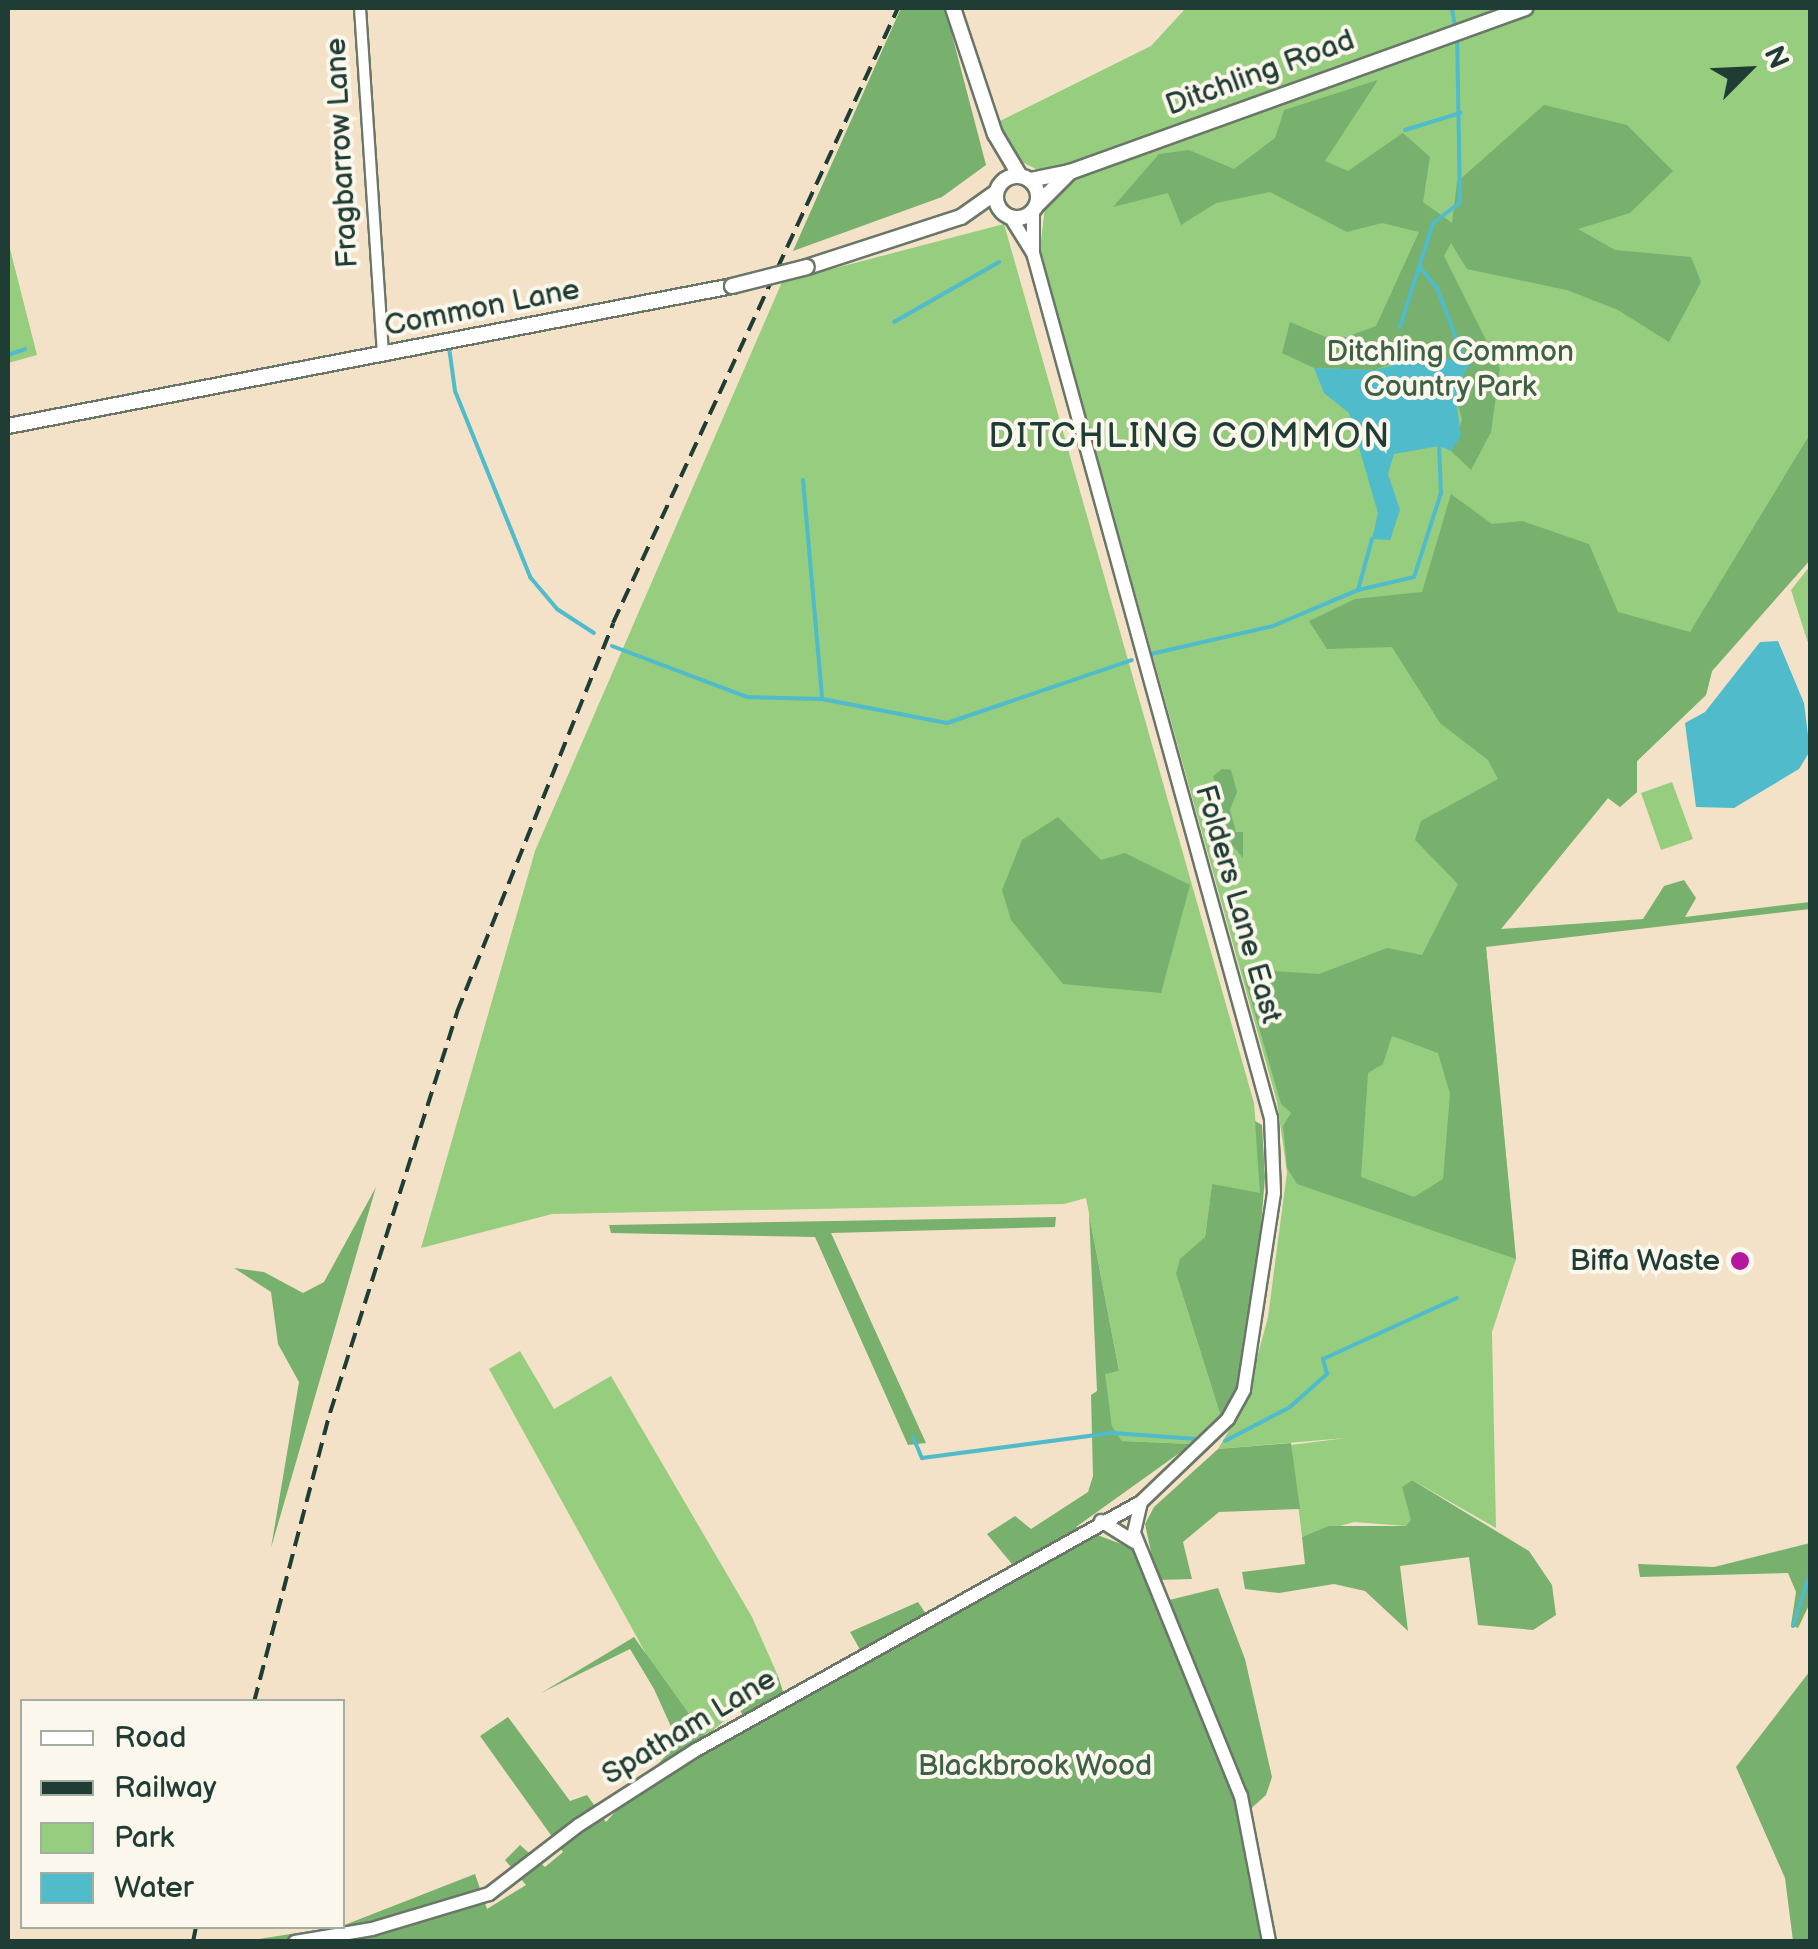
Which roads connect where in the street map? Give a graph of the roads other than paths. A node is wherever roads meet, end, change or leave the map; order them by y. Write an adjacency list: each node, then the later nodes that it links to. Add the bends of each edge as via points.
1 (360, 8): 12 (street, Fragbarrow Lane)
2 (953, 8): 4 (main road)
3 (1525, 8): 5 (main road, Ditchling Road)
4 (995, 134): 6 (main road); 7 (main road)
5 (1070, 172): 6 (main road, Ditchling Road); 8 (main road, Ditchling Road)
6 (1024, 178): 7 (main road, Ditchling Road); 8 (main road)
7 (997, 190): 9 (main road, Common Lane); 10 (main road)
8 (1035, 208): 10 (main road, Common Lane); 11 (street, Folders Lane East)
9 (961, 217): 10 (main road, Common Lane); 12 (main road, Common Lane, bridge, via 732,286)
10 (1008, 217): 11 (street, Folders Lane East)
11 (1033, 253): 14 (street, Folders Lane East, via 1259,1064 1274,1149 1262,1305 1244,1390 1214,1434)
12 (383, 356): 13 (main road, Common Lane)
13 (8, 426)
14 (1141, 1502): 15 (street, Spatham Lane); 16 (street)
15 (1101, 1521): 16 (street); 17 (street, Spatham Lane, via 696,1750 578,1825 489,1894 372,1929)
16 (1134, 1542): 18 (street, via 1241,1796)
17 (295, 1942)
18 (1269, 1942)

